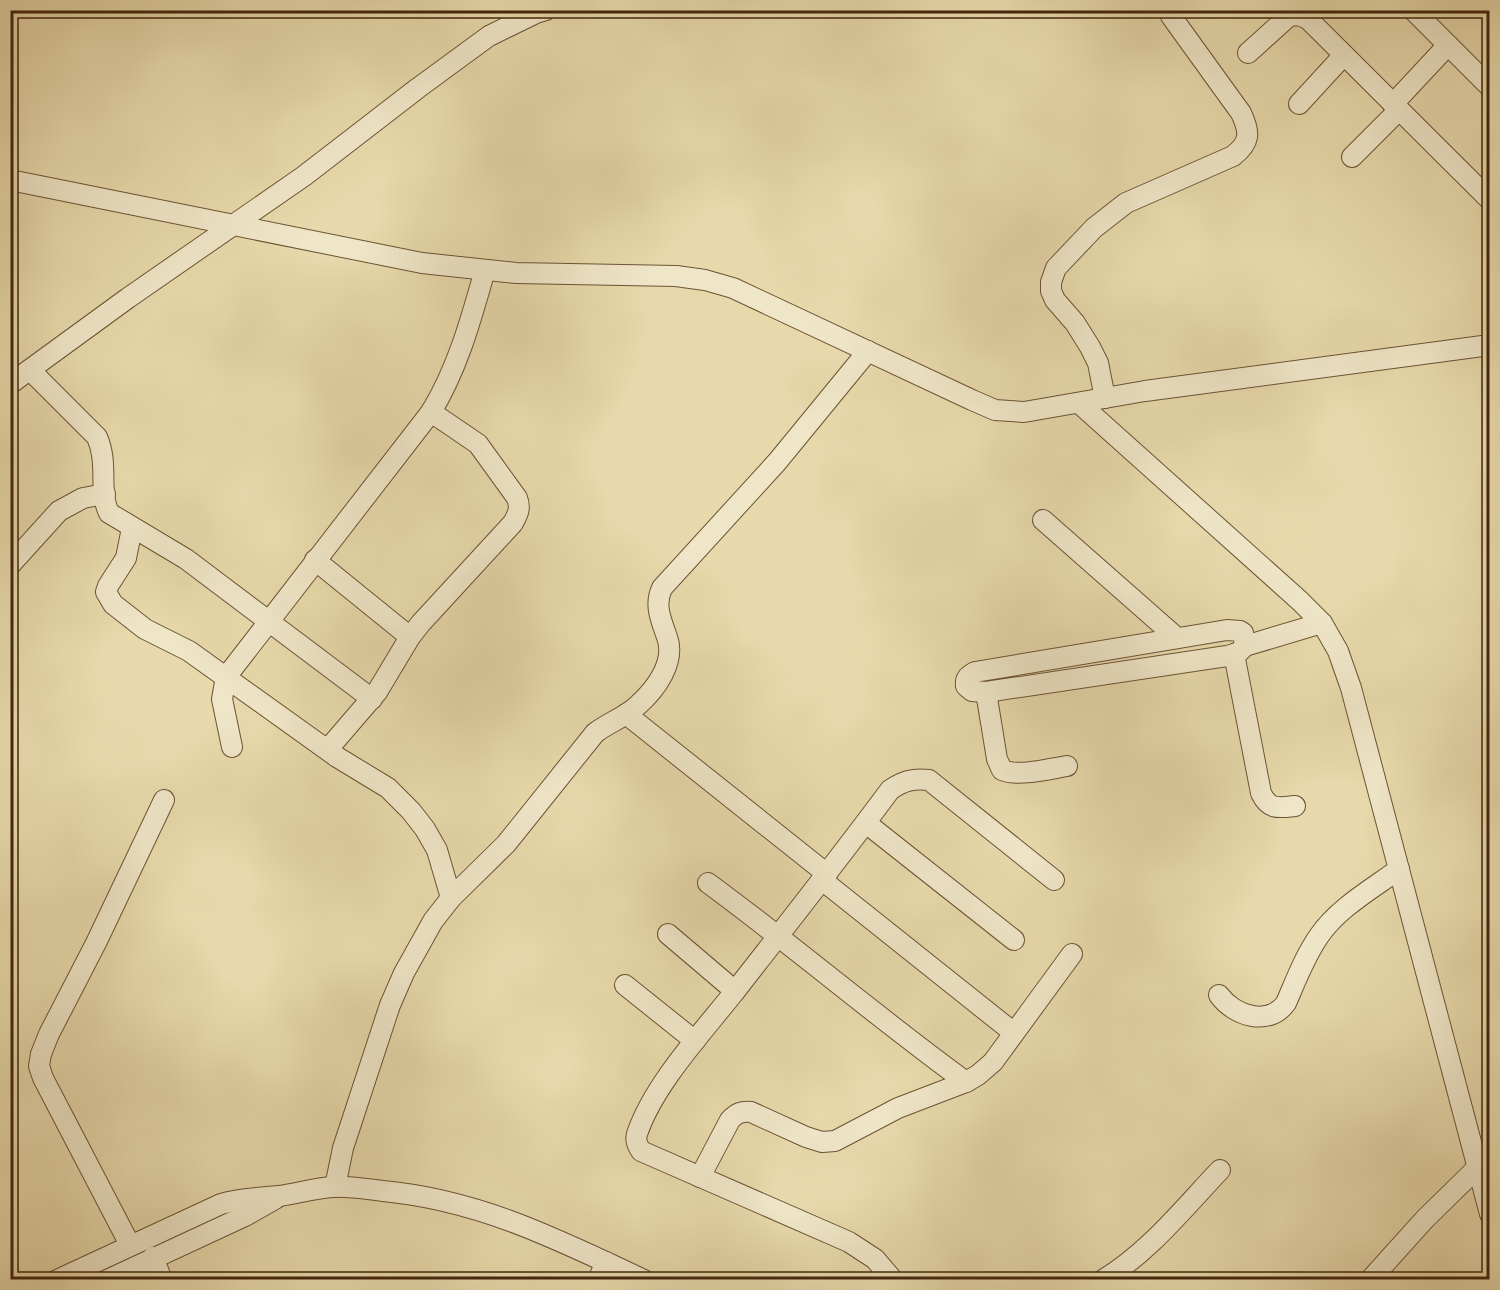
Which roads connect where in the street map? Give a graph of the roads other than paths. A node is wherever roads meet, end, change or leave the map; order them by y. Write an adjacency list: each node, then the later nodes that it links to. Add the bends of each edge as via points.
1 (546, 10): 13 (street, via 489,36)
2 (1169, 10): 19 (street, via 1241,113 1248,134 1233,156 1126,203 1094,228 1056,268 1051,291 1090,347)
3 (1413, 10): 4 (street)
4 (1448, 45): 7 (street); 9 (street)
5 (1248, 53): 6 (street, via 1289,16 1299,15)
6 (1344, 55): 8 (street); 9 (street)
7 (1490, 87)
8 (1299, 104)
9 (1396, 107): 10 (street); 12 (street)
10 (1352, 157)
11 (10, 180): 13 (street)
12 (1490, 200)
13 (234, 225): 14 (street, via 422,263); 17 (street)
14 (485, 270): 16 (street, via 705,280 733,288); 21 (street, via 465,340 447,387)
15 (1490, 345): 19 (street)
16 (868, 351): 20 (street, via 995,410 1024,412); 35 (street, via 777,462 662,588 658,612 670,655 658,681)
17 (30, 370): 18 (street); 22 (street, via 97,437 105,463)
18 (10, 384)
19 (1106, 398): 20 (street)
20 (1079, 403): 28 (street)
21 (431, 412): 25 (street); 29 (street, via 478,444 520,505 513,523)
22 (105, 494): 24 (street, via 110,513); 26 (street, via 83,498 59,511)
23 (1043, 520): 30 (street)
24 (132, 528): 27 (street, via 186,559); 32 (street, via 126,558 108,586 108,598 145,629 189,651)
25 (315, 560): 27 (street); 29 (street)
26 (10, 566)
27 (268, 620): 32 (street); 34 (street)
28 (1322, 623): 31 (street); 42 (street, via 1338,651 1351,688)
29 (410, 637): 34 (street)
30 (1177, 638): 31 (street, via 1235,630 1243,633); 33 (street, via 975,672 965,681 972,692)
31 (1239, 650): 33 (street); 40 (street, via 1261,793 1265,802 1277,808)
32 (226, 677): 36 (street, via 222,699); 37 (street)
33 (986, 692): 38 (street, via 1002,770 1018,773)
34 (372, 699): 37 (street)
35 (626, 714): 43 (street); 46 (street, via 595,733 506,844)
36 (232, 747)
37 (328, 749): 46 (street, via 388,788 411,811 437,850)
38 (1067, 766)
39 (164, 800): 63 (street, via 49,1034 39,1066)
40 (1295, 806)
41 (866, 823): 43 (street); 44 (street, via 890,790 901,782 929,780); 49 (street)
42 (1399, 869): 53 (street, via 1349,906 1320,935 1282,1009 1272,1016 1249,1015 1233,1010); 57 (street)
43 (825, 877): 48 (street); 54 (street)
44 (1054, 880)
45 (708, 883): 48 (street)
46 (451, 898): 60 (street, via 433,921 390,1005 343,1148)
47 (668, 934): 52 (street)
48 (779, 935): 52 (street); 56 (street)
49 (1014, 940)
50 (1072, 954): 54 (street)
51 (625, 985): 55 (street)
52 (735, 991): 55 (street)
53 (1219, 995)
54 (1014, 1033): 56 (street, via 993,1062)
55 (695, 1041): 59 (street, via 666,1081 636,1139 641,1151)
56 (966, 1082): 59 (street, via 898,1108 835,1141 822,1142 743,1111 730,1120)
57 (1478, 1168): 62 (street); 72 (street)
58 (1220, 1170): 71 (street, via 1150,1244)
59 (700, 1177): 70 (street, via 849,1242 875,1259)
60 (335, 1187): 61 (street); 65 (street, via 420,1194 465,1205 520,1223)
61 (280, 1196): 63 (street, via 239,1198 220,1204); 64 (street)
62 (1490, 1214)
63 (130, 1245): 66 (street)
64 (153, 1257): 67 (street); 68 (street)
65 (602, 1270): 69 (street)
66 (57, 1280)
67 (107, 1280)
68 (162, 1280)
69 (644, 1280)
70 (893, 1280)
71 (1103, 1280)
72 (1370, 1280)

